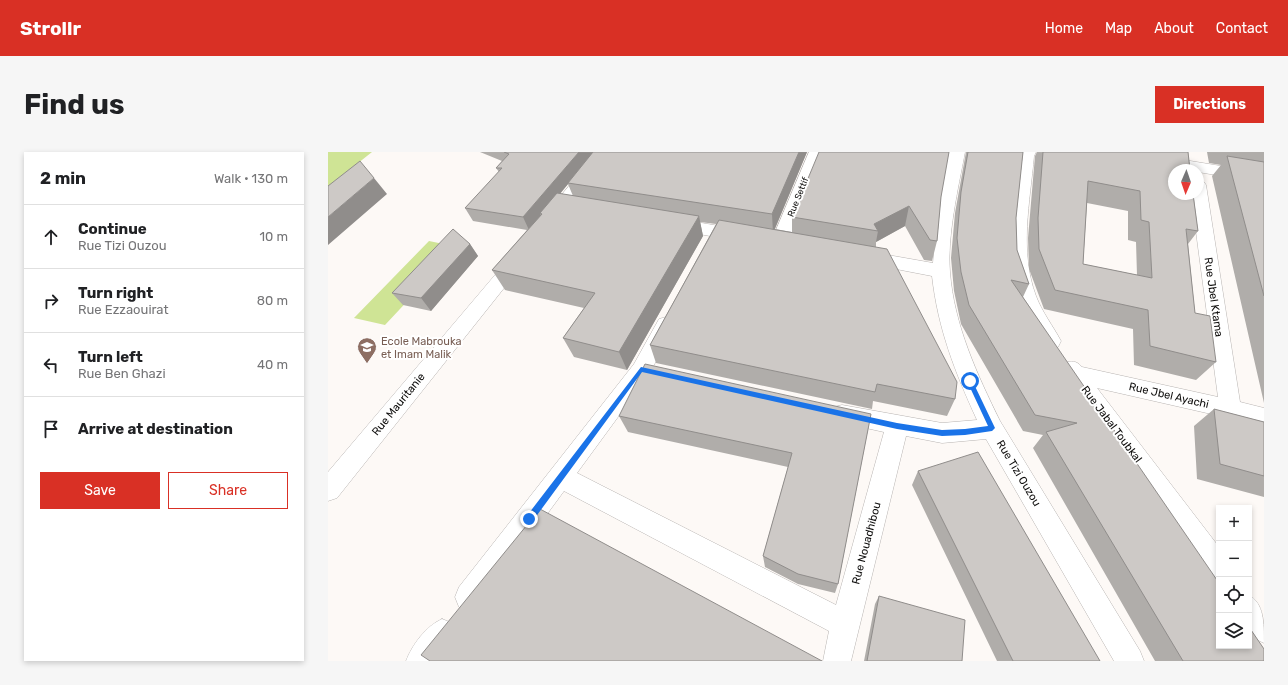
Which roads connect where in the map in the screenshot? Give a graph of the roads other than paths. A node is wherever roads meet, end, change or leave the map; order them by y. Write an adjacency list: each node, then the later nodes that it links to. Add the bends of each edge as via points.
1 (605, 152): 24 (street, Rue Mauritanie, via 569,207 536,237)
2 (817, 152): 10 (street, Rue Settif, via 775,241)
3 (957, 152): 13 (street, Rue Tizi Ouzou, via 945,217)
4 (1028, 152): 16 (street, Rue Jabal Toubkal, via 1018,238 1019,269 1035,314)
5 (1108, 152): 6 (street)
6 (1195, 163): 7 (street)
7 (1264, 178)
8 (1200, 200): 18 (street, Rue Jbel Ktama)
9 (654, 221): 10 (street)
10 (716, 231): 11 (street)
11 (705, 252)
12 (849, 254): 13 (street)
13 (941, 271): 22 (street, Rue Tizi Ouzou, via 945,306 952,331 970,381)
14 (674, 307): 15 (street)
15 (641, 370): 17 (street); 23 (street)
16 (1074, 374): 18 (street, Rue Jbel Ayachi); 25 (street, Rue Jabal Toubkal)
17 (664, 375)
18 (1230, 408): 20 (street, Rue Jbel Ayachi)
19 (820, 409): 21 (street)
20 (1264, 417)
21 (897, 426): 22 (street, via 942,433); 27 (street, Rue Nouadhibou)
22 (992, 428): 31 (street, Rue Tizi Ouzou)
23 (560, 477): 27 (street); 29 (street)
24 (328, 490)
25 (1216, 565)
26 (1252, 613): 28 (street)
27 (845, 624): 30 (street, Rue Nouadhibou)
28 (1264, 630)
29 (420, 661)
30 (838, 661)
31 (1130, 661)

